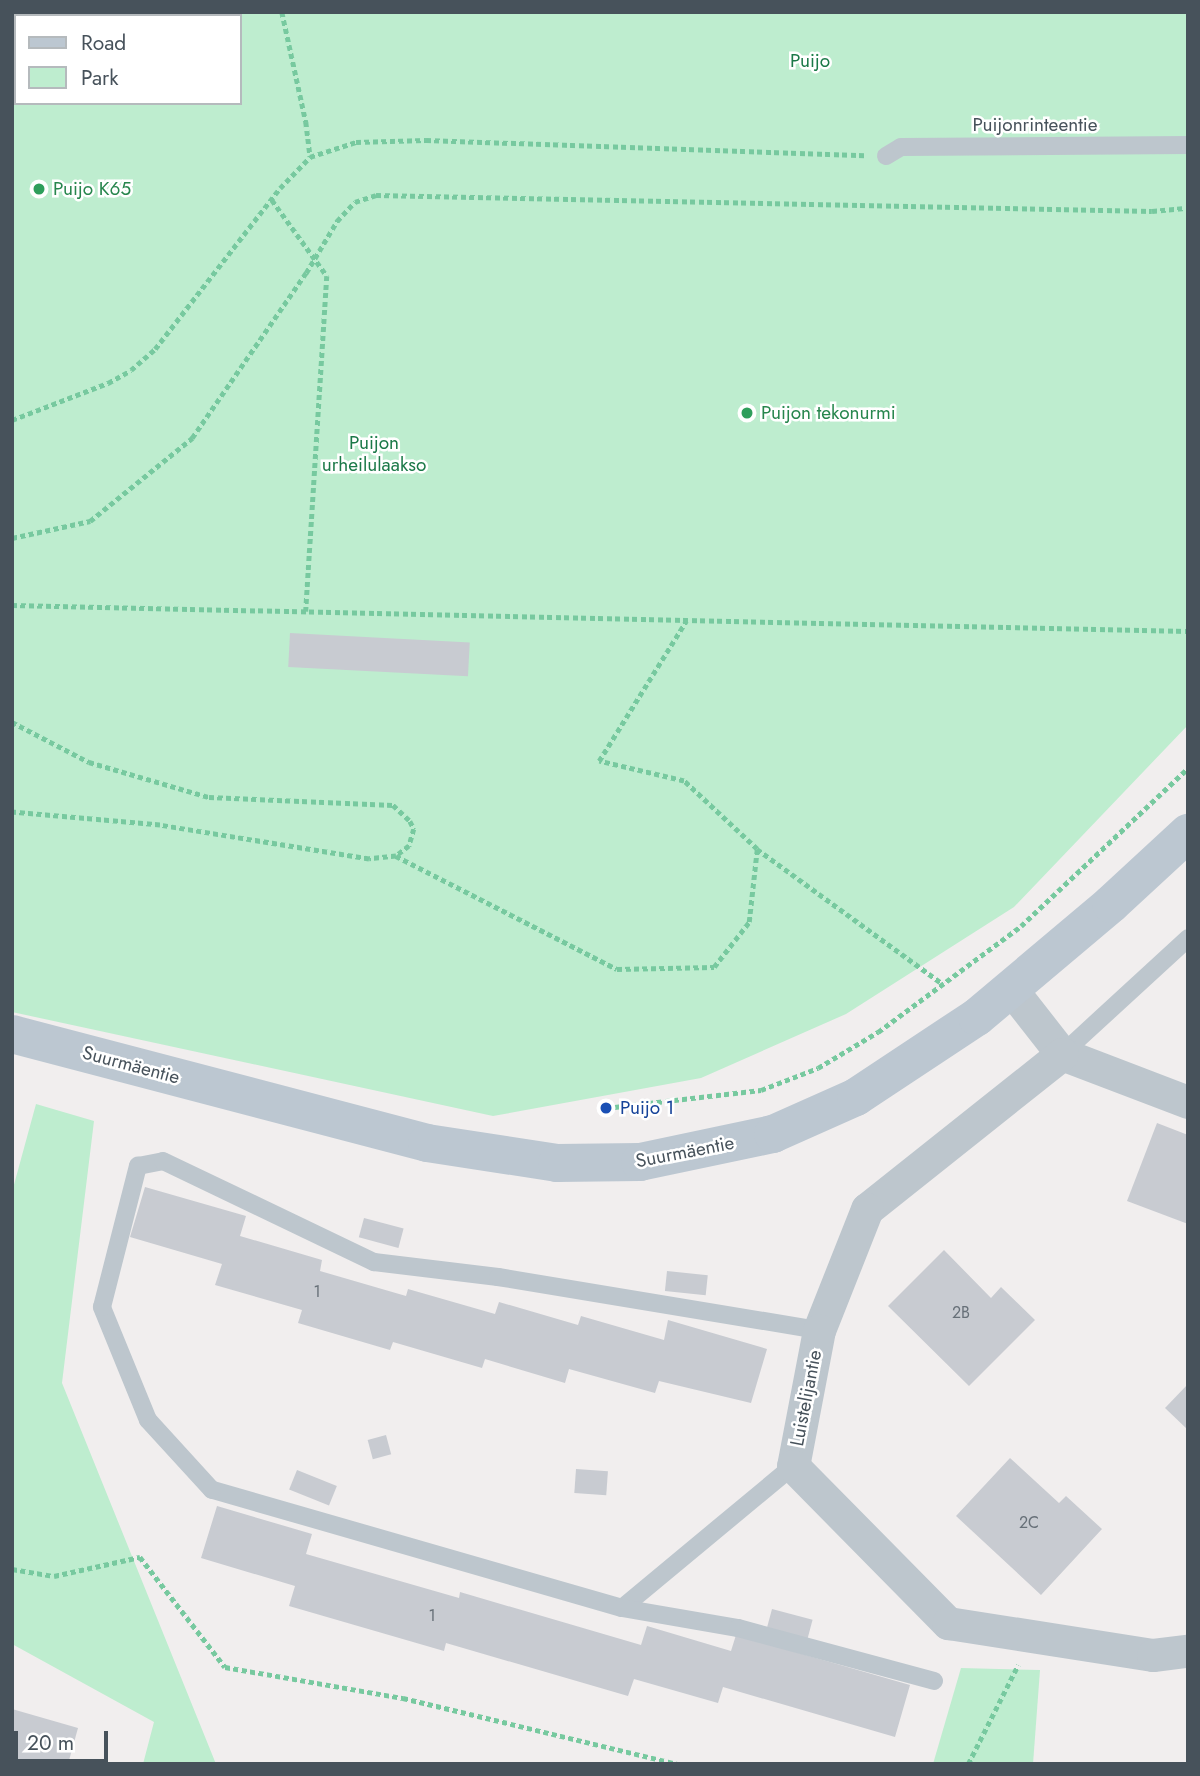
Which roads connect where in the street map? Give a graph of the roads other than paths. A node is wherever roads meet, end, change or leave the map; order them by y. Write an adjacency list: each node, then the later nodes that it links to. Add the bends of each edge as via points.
1 (1188, 145): 2 (lane, Puijonrinteentie, via 901,147)
2 (886, 156)
3 (1188, 833): 5 (main road, Suurmäentie)
4 (1188, 937): 7 (lane)
5 (1011, 989): 6 (main road, Suurmäentie, via 977,1017 856,1097 773,1134 640,1163 557,1163 427,1143); 7 (street)
6 (12, 1034)
7 (1062, 1054): 8 (street); 9 (street, Luistelijantie, via 867,1209)
8 (1188, 1102)
9 (819, 1330): 10 (street, Luistelijantie); 11 (lane, via 498,1277 373,1262 163,1161 138,1166 102,1307 148,1420 212,1490)
10 (793, 1466): 11 (lane); 12 (street, Luistelijantie, via 948,1623 1153,1655)
11 (622, 1608): 13 (lane, via 738,1628)
12 (1188, 1651)
13 (934, 1681)

